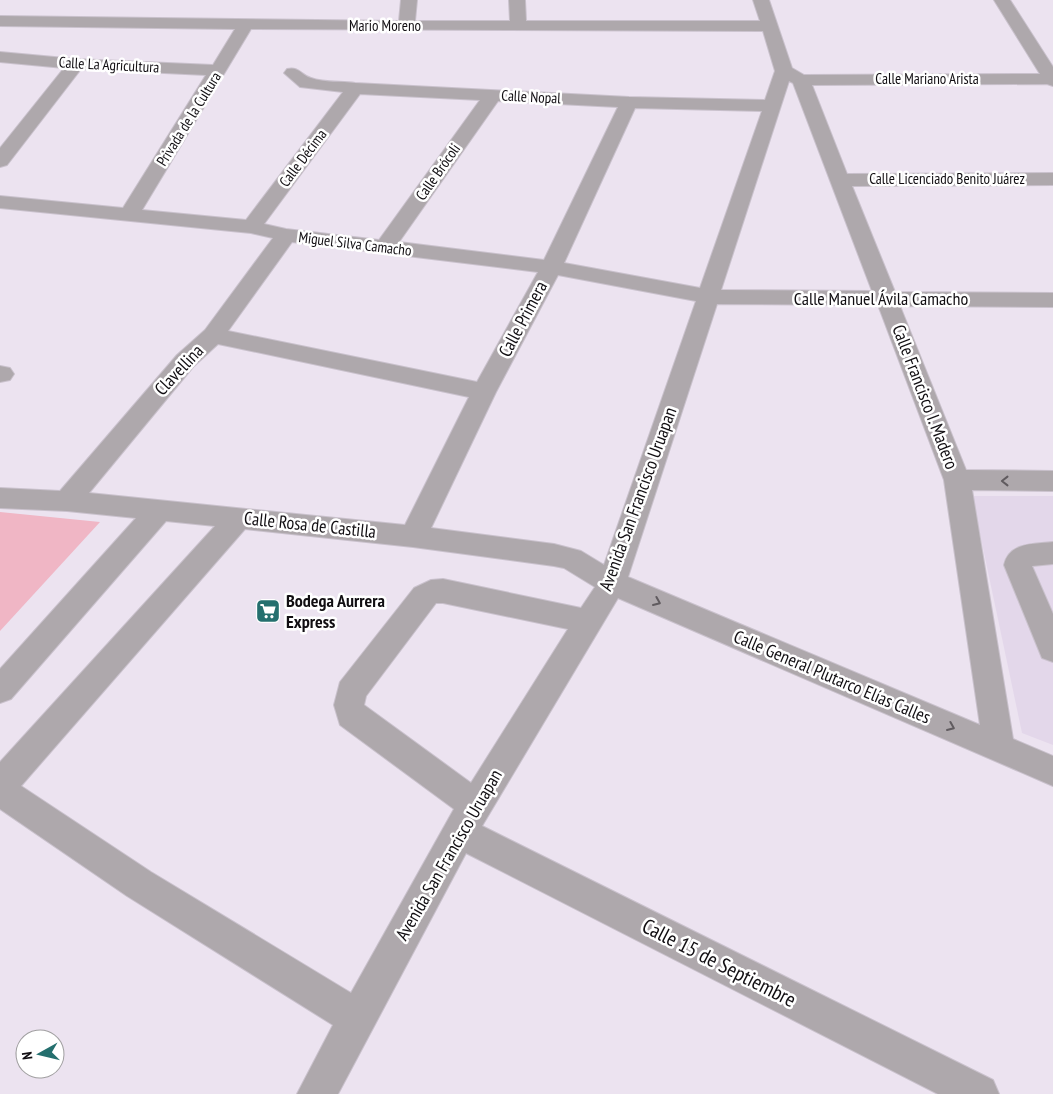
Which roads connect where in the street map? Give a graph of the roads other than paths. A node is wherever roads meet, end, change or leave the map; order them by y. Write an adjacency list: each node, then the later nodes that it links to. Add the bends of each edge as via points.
1 (409, 0): 8 (street)
2 (517, 0): 9 (street)
3 (761, 0): 10 (street)
4 (1002, 0): 16 (street)
5 (16, 7): 6 (street)
6 (2, 24): 7 (street, Mario Moreno)
7 (246, 24): 8 (street, Mario Moreno); 13 (street, Privada de la Cultura)
8 (406, 26): 9 (street, Mario Moreno)
9 (518, 26): 10 (street, Mario Moreno)
10 (770, 26): 15 (street)
11 (0, 57): 12 (street, Calle La Agricultura)
12 (76, 64): 13 (street, Calle La Agricultura); 21 (street)
13 (219, 70): 25 (street, Privada de la Cultura)
14 (293, 74): 17 (street, Calle Nopal, via 306,84)
15 (792, 75): 16 (street, Calle Mariano Arista); 20 (street, Avenida San Francisco Uruapan); 23 (street, Calle Francisco I. Madero)
16 (1052, 80)
17 (355, 88): 18 (street, Calle Nopal); 26 (street, Calle Décima)
18 (492, 96): 19 (street, Calle Nopal); 28 (street, Calle Brócoli)
19 (629, 102): 20 (street, Calle Nopal); 29 (street, Calle Primera)
20 (772, 106): 30 (street, Avenida San Francisco Uruapan)
21 (0, 161)
22 (1053, 179): 23 (street, Calle Licenciado Benito Juárez)
23 (841, 180): 31 (street, Calle Francisco I. Madero)
24 (0, 202): 25 (street, Miguel Silva Camacho)
25 (130, 213): 26 (street, Miguel Silva Camacho)
26 (251, 227): 27 (street, Miguel Silva Camacho)
27 (286, 235): 28 (street, Miguel Silva Camacho); 33 (street, Clavellina)
28 (384, 248): 29 (street, Miguel Silva Camacho)
29 (551, 267): 30 (street, Miguel Silva Camacho); 34 (street, Calle Primera)
30 (709, 298): 31 (street, Calle Manuel Ávila Camacho); 43 (street, Avenida San Francisco Uruapan)
31 (887, 298): 32 (street, Calle Manuel Ávila Camacho); 35 (street, Calle Francisco I. Madero)
32 (1053, 300)
33 (214, 335): 34 (street); 38 (street, Clavellina, via 184,361)
34 (484, 392): 41 (street, Calle Primera)
35 (957, 480): 36 (street, one-way to 35); 47 (street, Calle Francisco I. Madero)
36 (1053, 481)
37 (0, 498): 38 (street, Calle Rosa de Castilla)
38 (67, 501): 39 (street, Calle Rosa de Castilla)
39 (159, 510): 40 (street, Calle Rosa de Castilla); 46 (street)
40 (240, 518): 41 (street, Calle Rosa de Castilla); 49 (street)
41 (414, 536): 43 (street, Calle Rosa de Castilla, via 571,558)
42 (1053, 553): 45 (street, via 1025,556 1018,565)
43 (612, 583): 44 (street, Avenida San Francisco Uruapan); 47 (street, Calle General Plutarco Elías Calles, one-way to 47)
44 (588, 621): 51 (street, Avenida San Francisco Uruapan); 51 (street, Calle 15 de Septiembre, via 444,591 431,592 424,596 351,692 351,715)
45 (1053, 649)
46 (0, 690)
47 (999, 748): 48 (street, Calle General Plutarco Elías Calles)
48 (1053, 771)
49 (0, 786)
50 (0, 790): 52 (street, via 139,884)
51 (467, 818): 52 (street, Avenida San Francisco Uruapan); 54 (street, Calle 15 de Septiembre)
52 (358, 1019): 53 (street, Avenida San Francisco Uruapan)
53 (317, 1094)
54 (979, 1094)

